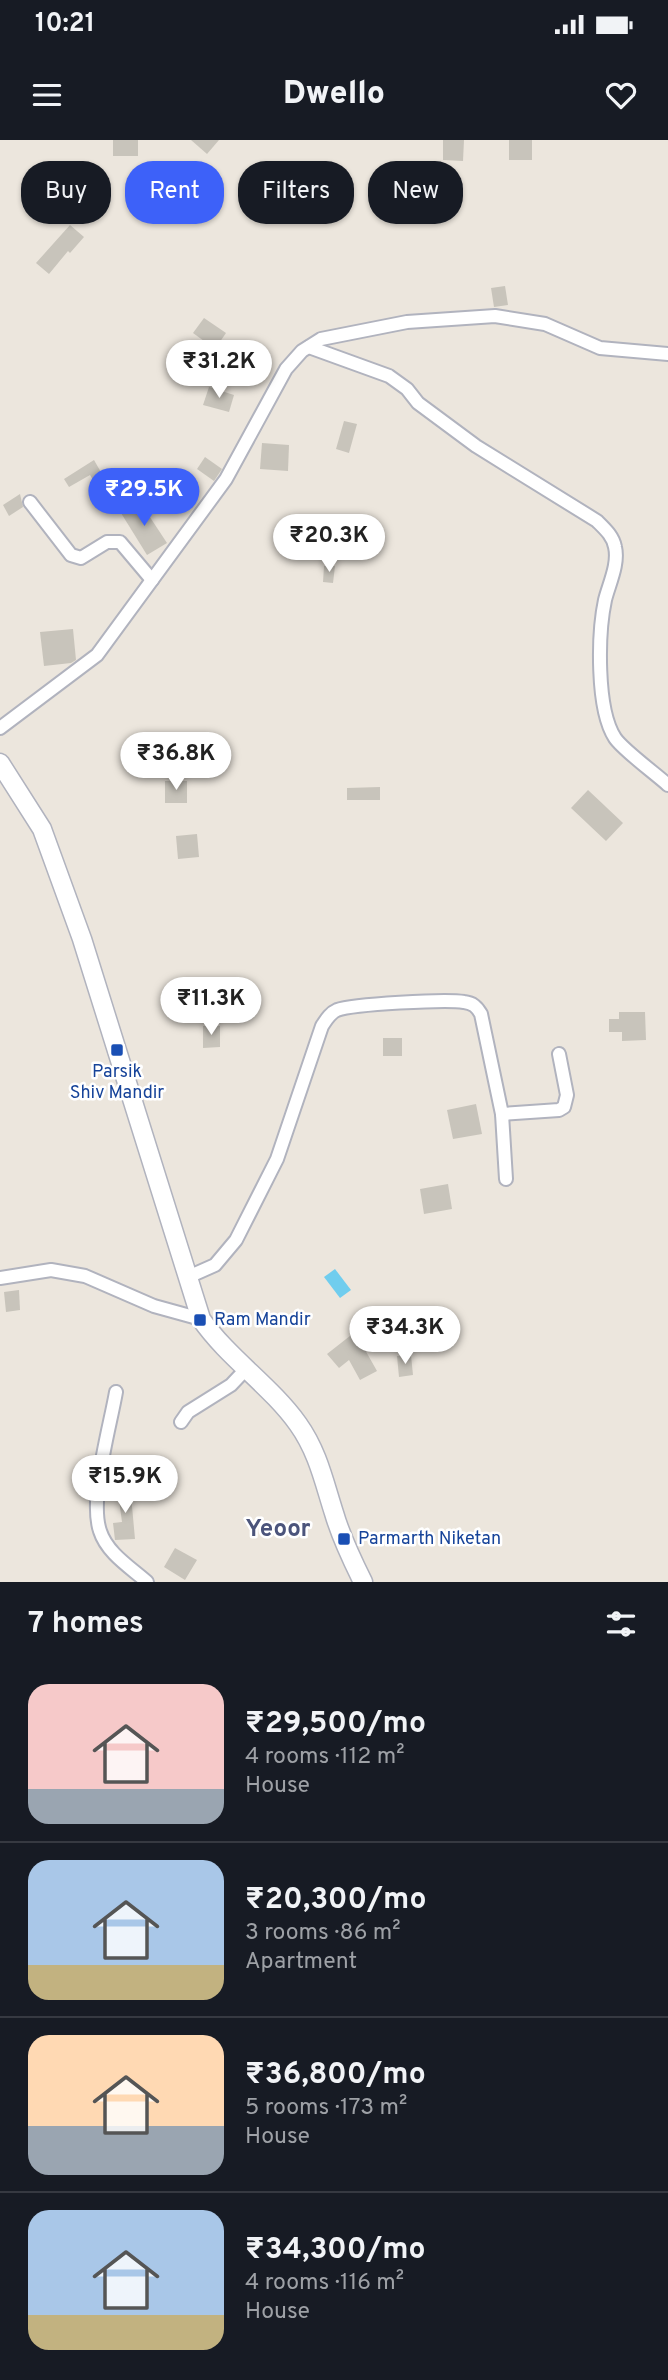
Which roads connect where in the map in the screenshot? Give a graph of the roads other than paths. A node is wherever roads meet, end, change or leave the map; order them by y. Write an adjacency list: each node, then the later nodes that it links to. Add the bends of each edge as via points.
1 (309, 347): 2 (street, via 321,339 407,323 495,316 545,324 600,348); 4 (street, via 286,369 226,479); 7 (street, via 389,376 476,446 609,533 616,563 603,613 600,667 604,705 615,738)
2 (668, 354)
3 (30, 502): 4 (street, via 71,555 81,558 107,542 120,542)
4 (152, 580): 5 (street, via 97,654)
5 (0, 728)
6 (0, 763): 11 (street, via 42,829 78,927)
7 (668, 785)
8 (559, 1054): 9 (street, via 568,1095 564,1107)
9 (502, 1114): 10 (street); 11 (street, via 476,1006 452,1001 337,1010 322,1026 277,1158 236,1240 215,1265)
10 (506, 1179)
11 (188, 1277): 13 (street)
12 (0, 1278): 13 (street, via 51,1270 85,1276 154,1306)
13 (201, 1319): 14 (street)
14 (247, 1368): 16 (street); 18 (street, via 298,1424 320,1463 334,1516)
15 (116, 1392): 17 (street, via 96,1498 99,1531 113,1552)
16 (181, 1422)
17 (147, 1582)
18 (363, 1582)

